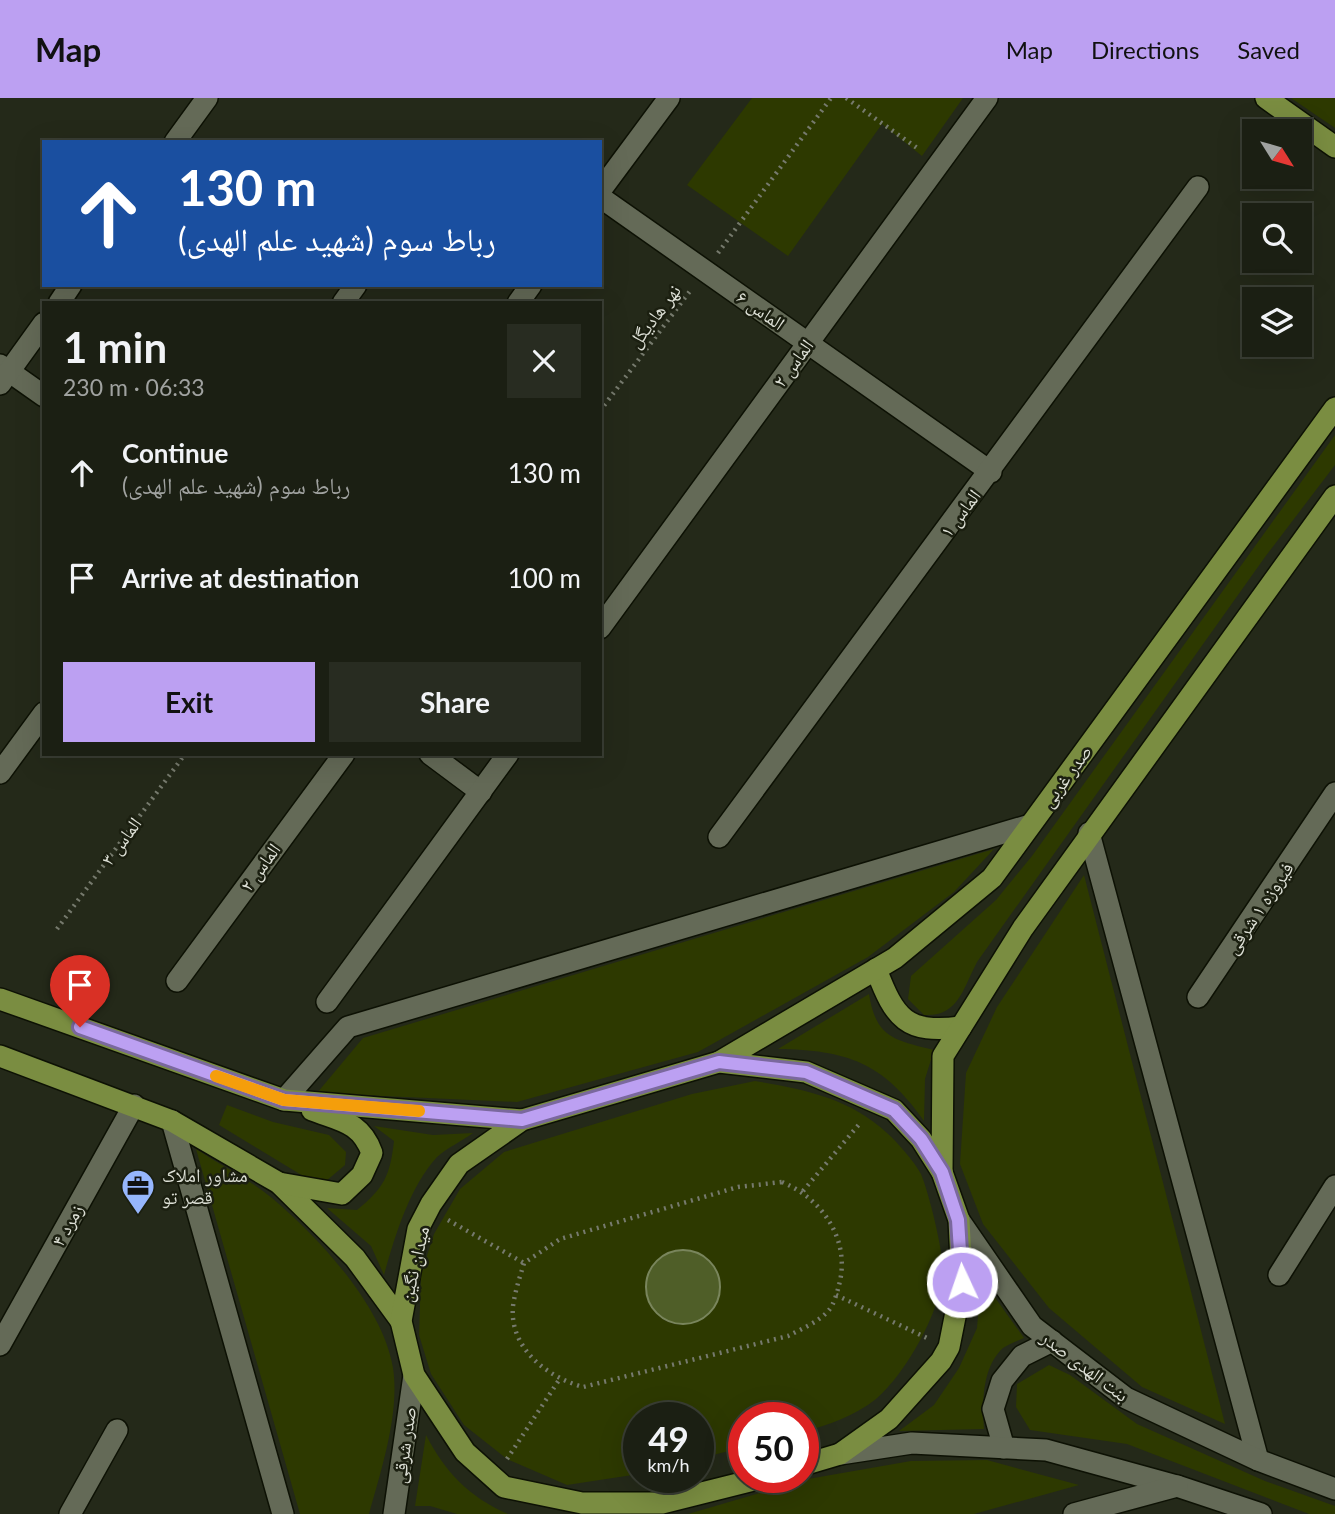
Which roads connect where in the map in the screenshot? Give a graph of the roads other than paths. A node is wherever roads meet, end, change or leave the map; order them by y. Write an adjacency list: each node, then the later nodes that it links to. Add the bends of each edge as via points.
1 (207, 98): 5 (street)
2 (669, 98): 8 (street)
3 (987, 98): 11 (street, الماس ۲)
4 (1266, 98): 6 (main road)
5 (176, 140)
6 (1335, 146)
7 (1198, 187): 15 (street, الماس ۱)
8 (602, 188)
9 (602, 198): 11 (street, الماس ۶)
10 (42, 325): 12 (street)
11 (808, 343): 15 (street, الماس ۶); 17 (street, الماس ۲)
12 (3, 374): 13 (street)
13 (42, 395)
14 (1335, 408): 26 (main road, صدر غربی)
15 (990, 472): 28 (street, الماس ۱)
16 (1335, 496): 27 (main road)
17 (602, 625)
18 (42, 716): 22 (street)
19 (343, 756): 30 (street, الماس ۲)
20 (433, 756): 23 (street)
21 (507, 756): 23 (street)
22 (0, 773)
23 (481, 792): 33 (street)
24 (1335, 793): 25 (street, فیروزه ۱ شرقی)
25 (1327, 824): 31 (street, فیروزه ۱ شرقی)
26 (1030, 825): 29 (main road, صدر غربی, via 992,878); 37 (street, via 348,1027)
27 (1090, 833): 34 (main road); 54 (street)
28 (719, 837)
29 (876, 969): 34 (main road, via 888,1001 908,1025 933,1030); 36 (main road, صدر غربی)
30 (177, 981)
31 (1198, 997)
32 (0, 999): 37 (main road)
33 (327, 1002)
34 (961, 1027): 41 (main road, via 943,1056)
35 (0, 1056): 38 (main road)
36 (719, 1062): 39 (main road, میدان نگین); 41 (main road, میدان نگین, via 806,1072 876,1100 894,1110 912,1129)
37 (284, 1100): 39 (main road); 42 (main road, via 352,1125 366,1135 372,1153 362,1175 342,1194)
38 (134, 1105): 40 (main road); 48 (street, زمرد ۴)
39 (522, 1120): 46 (main road, میدان نگین, via 459,1164 431,1204 418,1229)
40 (172, 1121): 42 (main road); 60 (street)
41 (942, 1172): 44 (main road, میدان نگین)
42 (279, 1183): 46 (main road, via 355,1258)
43 (1335, 1186): 45 (street)
44 (958, 1220): 47 (street, بنت الهدی صدر, via 1032,1326); 52 (main road, میدان نگین, via 962,1282 949,1347 889,1419)
45 (1279, 1275)
46 (401, 1321): 49 (main road, میدان نگین)
47 (1052, 1341): 51 (street, via 1022,1356 1002,1381 993,1409); 54 (street, بنت الهدی صدر, via 1126,1398)
48 (0, 1346)
49 (414, 1375): 58 (main road, میدان نگین, via 465,1452 504,1486 582,1503); 61 (street, صدر شرقی)
50 (117, 1430): 59 (street)
51 (1004, 1448): 52 (street, via 912,1443); 56 (street, via 1046,1450)
52 (840, 1454): 53 (main road, میدان نگین)
53 (819, 1460)
54 (1258, 1461): 57 (street, بنت الهدی صدر)
55 (728, 1486): 58 (main road, میدان نگین)
56 (1177, 1486): 63 (street); 64 (street)
57 (1335, 1489)
58 (662, 1503): 62 (street)
59 (71, 1514)
60 (283, 1514)
61 (394, 1514)
62 (635, 1514)
63 (1074, 1514)
64 (1261, 1514)

